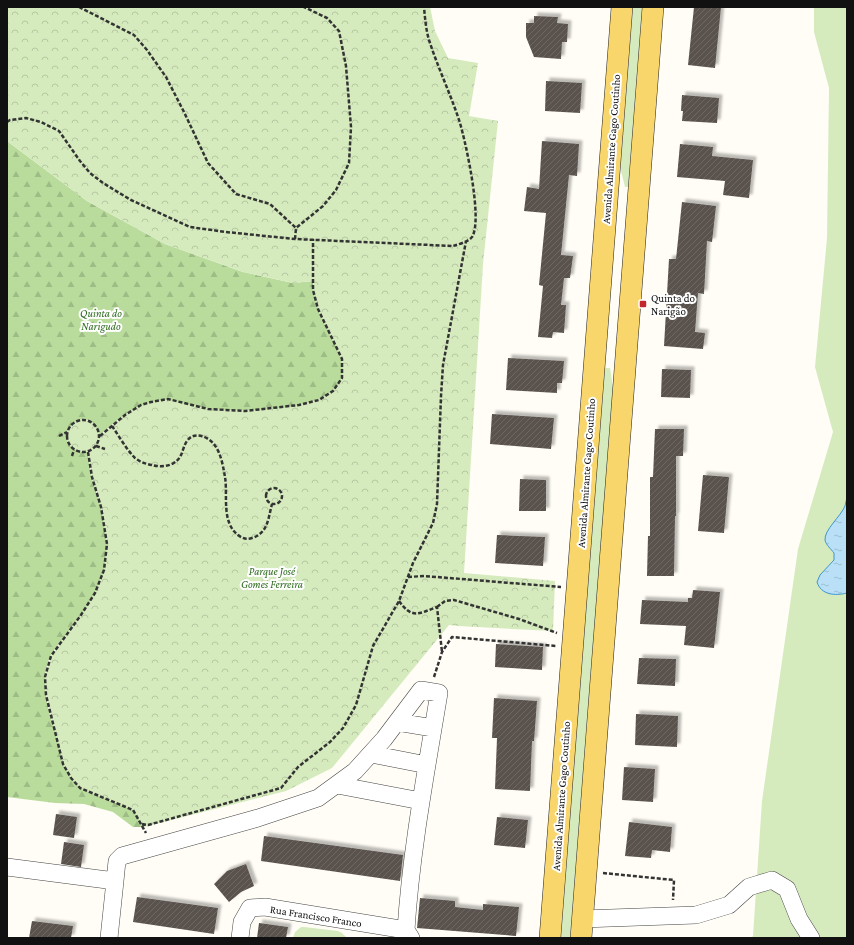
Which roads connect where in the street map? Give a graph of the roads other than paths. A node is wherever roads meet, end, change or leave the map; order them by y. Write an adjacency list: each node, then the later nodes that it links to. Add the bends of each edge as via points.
1 (622, 7): 3 (main road, Avenida Almirante Gago Coutinho)
2 (653, 7): 4 (main road)
3 (602, 259): 4 (main road); 5 (main road, Avenida Almirante Gago Coutinho)
4 (633, 261): 6 (main road)
5 (600, 292): 6 (main road); 19 (main road, Avenida Almirante Gago Coutinho)
6 (631, 294): 15 (main road)
7 (397, 722): 8 (street); 8 (street, via 421,690 439,693); 9 (street)
8 (433, 728): 10 (street)
9 (371, 754): 10 (street); 11 (street)
10 (427, 765): 12 (street)
11 (337, 785): 12 (street); 14 (street, via 318,798 266,816 122,856 117,861)
12 (421, 801): 16 (street)
13 (7, 867): 14 (street)
14 (115, 881): 17 (street)
15 (582, 928): 20 (street, via 696,915 729,905 749,887 772,880 787,889 799,919)
16 (408, 934): 18 (street, Rua Francisco Franco, via 265,907 250,908 242,922)
17 (109, 938)
18 (240, 938)
19 (550, 938)
20 (811, 938)

